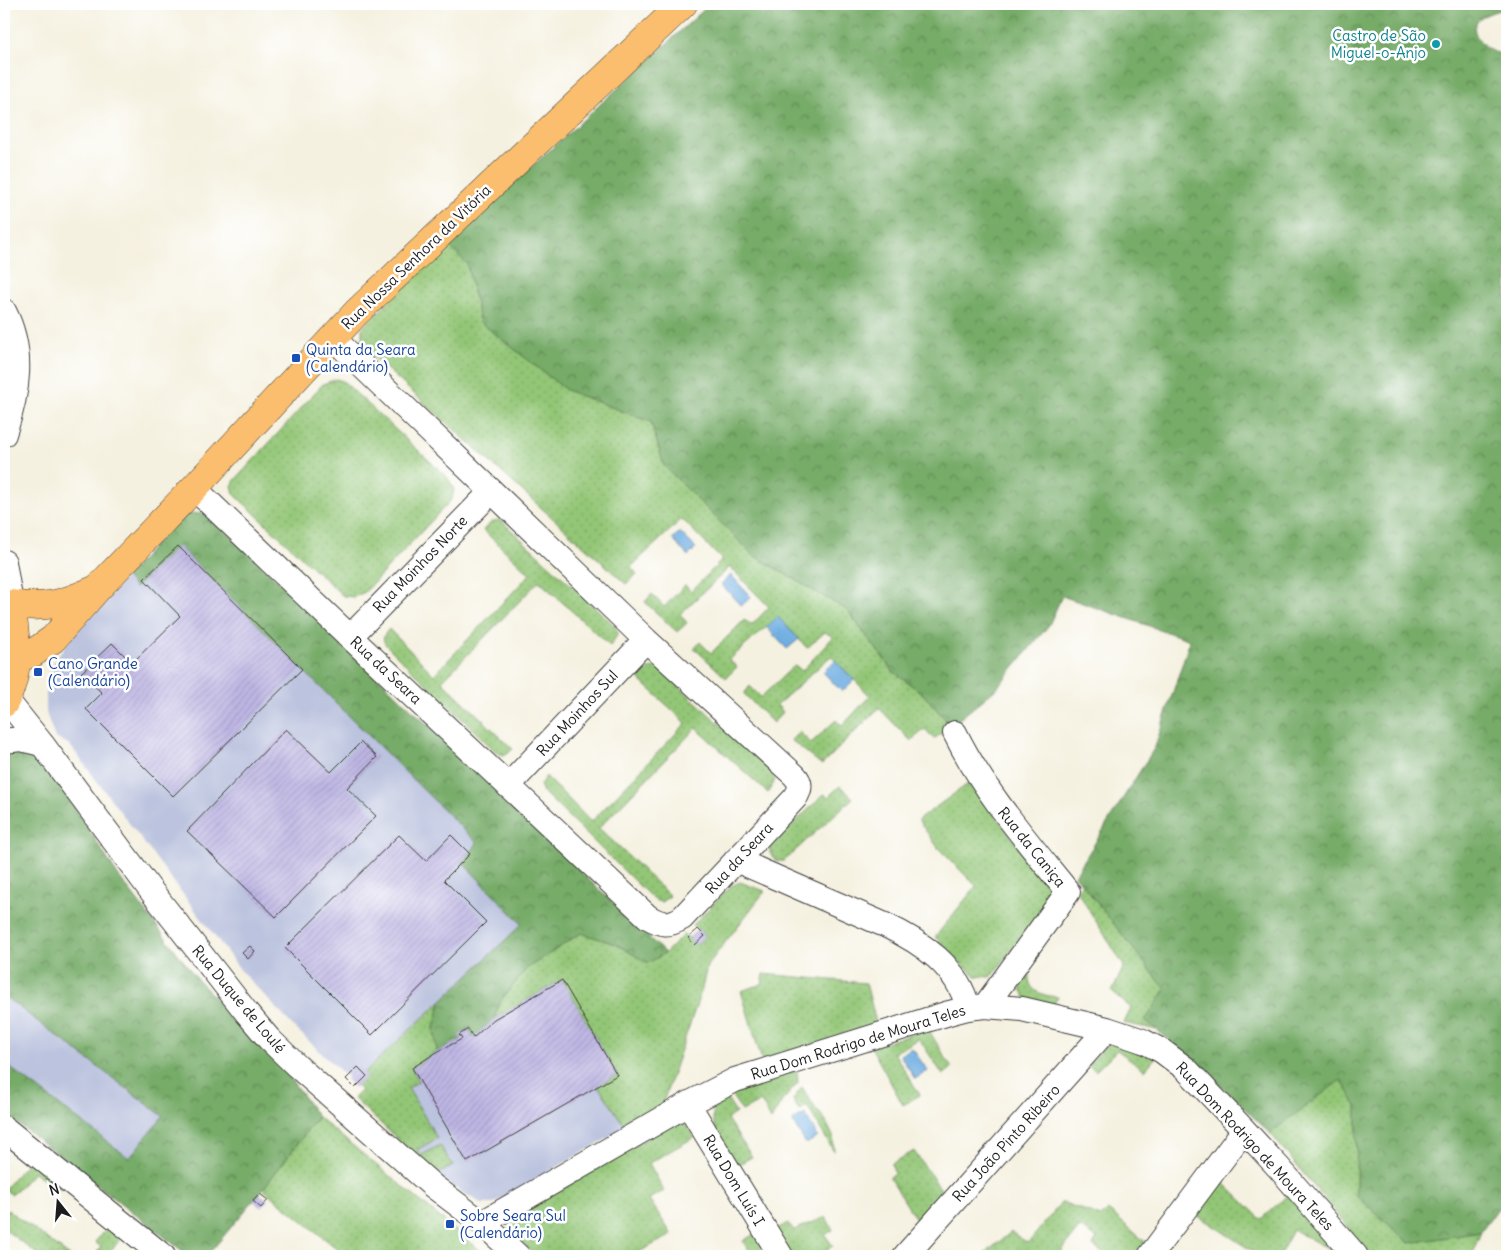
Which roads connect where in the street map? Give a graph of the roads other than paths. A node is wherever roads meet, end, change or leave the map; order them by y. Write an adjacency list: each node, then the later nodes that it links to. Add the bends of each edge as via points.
1 (683, 4): 3 (main road, Rua Nossa Senhora da Vitória)
2 (4, 311): 4 (street, via 12,331 18,366 17,385)
3 (333, 338): 5 (main road, Rua Nossa Senhora da Vitória); 6 (street, Rua da Seara)
4 (4, 434)
5 (194, 488): 8 (main road, Rua Nossa Senhora da Vitória); 10 (street, Rua da Seara)
6 (491, 492): 10 (street, Rua Moinhos Norte); 11 (street, Rua da Seara)
7 (4, 562): 9 (street)
8 (98, 588): 9 (main road, Rua Nossa Senhora da Vitória, via 52,605 30,607); 12 (main road, Rua Nossa Senhora da Vitória, via 52,639 33,653)
9 (11, 604): 12 (main road)
10 (350, 637): 17 (street, Rua da Seara)
11 (646, 640): 17 (street, Rua Moinhos Sul); 18 (street, Rua da Seara, via 798,780 800,791 795,798)
12 (17, 659): 13 (main road)
13 (5, 701): 16 (street, Rua Duque de Loulé)
14 (955, 733): 20 (street, Rua da Caniça, via 975,772 995,801 1068,892)
15 (4, 741): 16 (street, via 22,739)
16 (42, 744): 26 (street, Rua Duque de Loulé, via 149,888 269,1039 426,1179)
17 (508, 786): 18 (street, Rua da Seara, via 656,922 666,924 682,918)
18 (736, 860): 19 (street, via 905,935 939,959)
19 (958, 982): 20 (street, via 980,989); 21 (street, via 965,996)
20 (1000, 985): 21 (street, Rua da Caniça)
21 (977, 1007): 22 (street, Rua Dom Rodrigo de Moura Teles, via 1022,1009); 23 (street, Rua Dom Rodrigo de Moura Teles, via 949,1012 735,1080)
22 (1107, 1029): 25 (street, Rua Dom Rodrigo de Moura Teles, via 1144,1041 1162,1051 1186,1069); 31 (street, Rua João Pinto Ribeiro)
23 (688, 1104): 26 (street, Rua Dom Rodrigo de Moura Teles); 30 (street, Rua Dom Luís I)
24 (4, 1128): 28 (street)
25 (1244, 1130): 27 (street, Rua Dom Rodrigo de Moura Teles); 32 (street)
26 (482, 1223): 29 (street, Rua Duque de Loulé)
27 (1352, 1254)
28 (162, 1256)
29 (518, 1256)
30 (781, 1256)
31 (904, 1256)
32 (1150, 1256)

